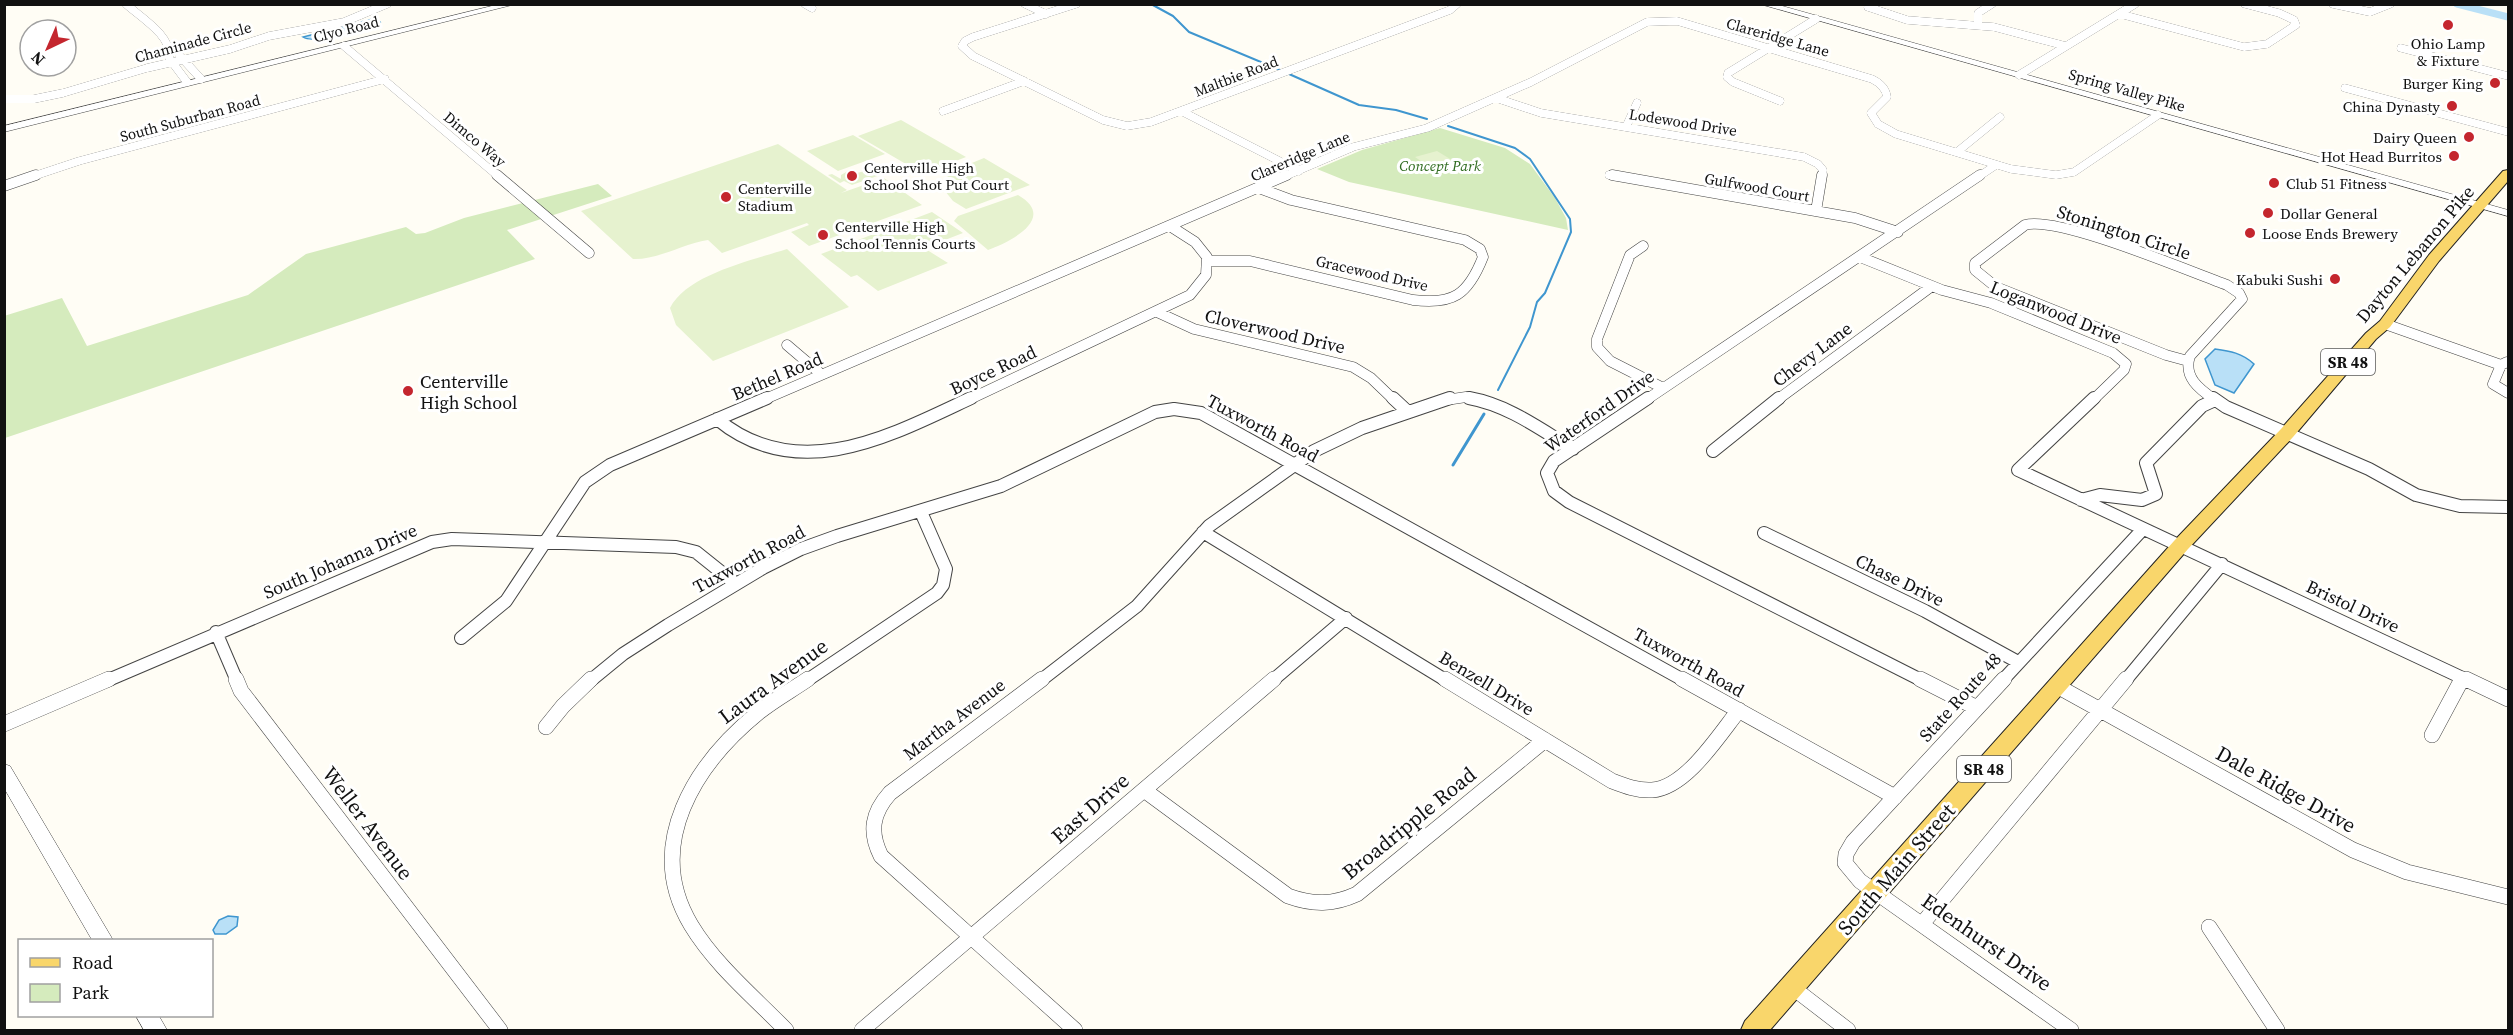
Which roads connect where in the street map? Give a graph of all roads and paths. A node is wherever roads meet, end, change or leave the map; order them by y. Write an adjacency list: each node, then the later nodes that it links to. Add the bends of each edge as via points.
1 (126, 4): 22 (street, via 164,38)
2 (387, 4): 23 (street, Chaminade Circle, via 348,21 270,36)
3 (512, 4): 18 (street, Clyo Road)
4 (1025, 4): 14 (street)
5 (1076, 4): 14 (street)
6 (1457, 4): 37 (street, Maltbie Road, via 1450,10)
7 (1764, 4): 16 (street, Spring Valley Pike)
8 (1992, 4): 17 (street, via 1978,13)
9 (2135, 4): 15 (street)
10 (2245, 4): 15 (street, via 2286,16 2296,25 2269,45 2250,47)
11 (2333, 4): 12 (street, via 2379,12)
12 (2390, 4)
13 (1868, 7): 17 (street, via 1913,21)
14 (1046, 14): 29 (street, Maltbie Road, via 962,44 966,51)
15 (2120, 14): 19 (street)
16 (1816, 19): 20 (street); 25 (street, Spring Valley Pike)
17 (1978, 25): 19 (street)
18 (344, 46): 27 (street, Clyo Road); 28 (street, Dimco Way)
19 (2066, 46): 25 (street)
20 (1768, 48): 32 (street, Clareridge Lane, via 1677,21 1653,21); 34 (street, via 1730,71 1727,77); 43 (street, Clareridge Lane, via 1877,82 1888,95 1871,113 1877,123 1896,134)
21 (2401, 48): 26 (street)
22 (170, 53): 23 (street); 24 (street)
23 (183, 60): 24 (street, Chaminade Circle); 27 (street)
24 (172, 63): 30 (street); 33 (street, Chaminade Circle, via 54,95)
25 (2019, 75): 38 (street, Spring Valley Pike)
26 (2508, 76)
27 (201, 79): 30 (street, Clyo Road)
28 (384, 80): 48 (street, South Suburban Road, via 79,161); 56 (street, Dimco Way)
29 (1024, 81): 36 (street); 37 (street, Maltbie Road, via 1121,125 1148,123)
30 (187, 82): 40 (street, Clyo Road)
31 (2345, 88): 42 (street)
32 (1496, 98): 41 (street, Lodewood Drive, via 1541,113); 45 (street, Clareridge Lane, via 1427,128 1365,143)
33 (4, 99)
34 (1780, 101)
35 (1637, 102): 41 (street)
36 (943, 111)
37 (1181, 111): 45 (street)
38 (2158, 115): 44 (street, Clareridge Lane, via 2074,172 2039,175); 50 (street, Spring Valley Pike)
39 (2000, 117): 43 (street)
40 (4, 127)
41 (1626, 127): 51 (street, Lodewood Drive, via 1812,160 1823,170)
42 (2508, 132)
43 (1957, 152): 44 (street, Clareridge Lane)
44 (1996, 165): 54 (street, Waterford Drive)
45 (1299, 171): 49 (street, Clareridge Lane)
46 (2508, 174): 50 (main road, Dayton Lebanon Pike / SR 48)
47 (1609, 175): 51 (street, Gulfwood Court)
48 (4, 186)
49 (1259, 188): 53 (street, Clareridge Lane); 58 (street, Gracewood Drive, via 1291,201 1465,240 1480,249 1483,257 1462,294 1436,303 1250,261)
50 (2482, 205): 52 (street, Spring Valley Pike); 61 (main road, Dayton Lebanon Pike / SR 48, via 2434,258)
51 (1816, 211): 54 (street, Gulfwood Court)
52 (2508, 213)
53 (1170, 226): 58 (street, via 1195,242); 65 (street, Bethel Road)
54 (1898, 231): 57 (street, Waterford Drive)
55 (1643, 246): 66 (street, via 1627,262 1597,347 1610,361)
56 (589, 253)
57 (1860, 257): 59 (street, Loganwood Drive); 66 (street, Waterford Drive)
58 (1208, 261): 60 (street, Boyce Road, via 1198,288)
59 (1932, 286): 73 (street, Chevy Lane); 75 (street, Loganwood Drive, via 1991,303 2113,353 2126,364 2018,470)
60 (1157, 312): 69 (street, Cloverwood Drive, via 1194,329 1353,367); 70 (street, Boyce Road, via 869,444 822,451 778,450 742,440)
61 (2385, 324): 64 (street); 71 (main road, Dayton Lebanon Pike / SR 48)
62 (787, 345): 65 (street)
63 (2187, 361): 63 (street, Stonington Circle, via 2242,299 2232,288 2070,228 2035,222 2025,225 1975,263 1975,270 1996,287); 68 (street, via 2192,380)
64 (2505, 363): 67 (street, via 2493,384)
65 (821, 374): 70 (street, Bethel Road)
66 (1663, 388): 72 (street, Waterford Drive)
67 (2508, 393)
68 (2215, 400): 71 (street); 75 (street, via 2202,406 2146,463 2156,494 2147,501 2101,495)
69 (1408, 412): 72 (street, Martha Avenue, via 1453,398 1484,400); 74 (street, Martha Avenue, via 1337,438)
70 (717, 419): 81 (street, Bethel Road, via 598,471 585,482)
71 (2287, 433): 76 (street, via 2369,469 2416,495 2460,506); 82 (main road, Dayton Lebanon Pike / SR 48)
72 (1573, 449): 92 (street, Waterford Drive, via 1554,461 1547,473 1549,485 1560,497)
73 (1713, 451)
74 (1295, 465): 77 (street, Tuxworth Road, via 1201,413 1164,409 1023,477); 79 (street, Martha Avenue); 94 (street, Tuxworth Road)
75 (2081, 500): 78 (street, Loganwood Drive)
76 (2508, 507)
77 (921, 512): 84 (street, Tuxworth Road, via 812,545); 112 (street, Laura Avenue, via 946,569 937,593 741,727 695,781 679,816 672,852 683,911 704,942)
78 (2143, 529): 82 (street, Loganwood Drive); 88 (street, State Route 48)
79 (1203, 532): 85 (street, Benzell Drive); 106 (street, Martha Avenue, via 1137,606 898,786 874,813 873,837 881,856)
80 (1764, 533): 88 (street, Chase Drive)
81 (545, 542): 84 (street, South Johanna Drive, via 686,548 702,556); 86 (street, South Johanna Drive, via 452,538 432,542); 87 (street, Bethel Road, via 506,601)
82 (2181, 545): 83 (street, Bristol Drive); 90 (main road, South Main Street / SR 48)
83 (2222, 564): 89 (street, Bristol Drive); 93 (street)
84 (736, 585): 96 (street, Tuxworth Road, via 614,660 570,699)
85 (1346, 618): 98 (street, Benzell Drive); 100 (street, East Drive)
86 (216, 632): 95 (street, South Johanna Drive); 111 (street, Weller Avenue, via 241,691)
87 (461, 638)
88 (2018, 662): 92 (street, State Route 48)
89 (2463, 678): 91 (street, Bristol Drive); 97 (street)
90 (2057, 686): 93 (street, Dale Ridge Drive); 102 (main road, South Main Street / SR 48)
91 (2508, 699)
92 (1977, 708): 101 (street, State Route 48)
93 (2100, 710): 103 (street, Dale Ridge Drive, via 2353,850 2408,872); 104 (street)
94 (1739, 711): 98 (street, Benzell Drive, via 1686,775 1660,789 1636,789 1612,781); 101 (street, Tuxworth Road)
95 (4, 724)
96 (546, 727)
97 (2432, 735)
98 (1545, 740): 100 (street, Broadripple Road, via 1357,894 1330,904 1303,902 1288,896)
99 (6, 777): 107 (street)
100 (1144, 789): 106 (street, East Drive)
101 (1895, 796): 102 (street, State Route 48, via 1845,855 1852,874)
102 (1876, 892): 104 (street, Edenhurst Drive); 108 (main road, South Main Street / SR 48)
103 (2508, 897)
104 (1922, 924): 117 (street, Edenhurst Drive)
105 (2209, 927): 118 (street)
106 (972, 937): 113 (street, East Drive); 114 (street, Martha Avenue)
107 (102, 939)
108 (1792, 987): 115 (main road, South Main Street / SR 48); 116 (street)
109 (148, 1017): 110 (street)
110 (156, 1030)
111 (500, 1030)
112 (786, 1030)
113 (862, 1030)
114 (1076, 1030)
115 (1754, 1030)
116 (1848, 1030)
117 (2071, 1030)
118 (2277, 1030)

